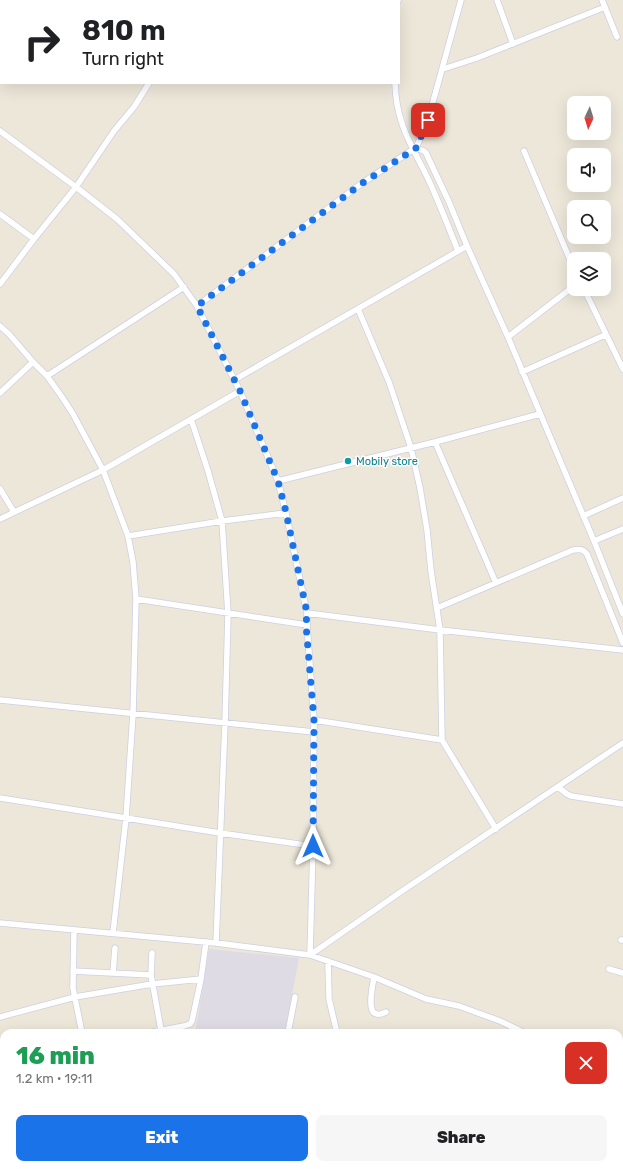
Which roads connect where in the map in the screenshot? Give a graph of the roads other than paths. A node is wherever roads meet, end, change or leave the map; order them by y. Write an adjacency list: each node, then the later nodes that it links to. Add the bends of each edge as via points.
1 (461, 0): 7 (street)
2 (497, 0): 6 (street)
3 (602, 0): 4 (street)
4 (605, 7): 5 (street); 6 (street)
5 (617, 37)
6 (513, 44): 7 (street)
7 (442, 69): 11 (street, via 428,120)
8 (148, 84): 13 (street)
9 (395, 84): 11 (street, via 401,123)
10 (1, 134): 13 (street)
11 (414, 149): 14 (street, via 426,153); 15 (street); 25 (street, via 361,184)
12 (524, 151): 20 (street)
13 (76, 187): 17 (street); 22 (street, via 117,218)
14 (449, 202): 15 (street); 18 (street)
15 (441, 205): 19 (street)
16 (0, 214): 17 (street)
17 (34, 239): 21 (street)
18 (467, 246): 19 (street); 29 (street)
19 (458, 251): 26 (street)
20 (567, 252)
21 (0, 284)
22 (184, 287): 25 (street); 33 (street)
23 (567, 291): 29 (street)
24 (587, 296): 28 (street)
25 (197, 306): 34 (street)
26 (358, 309): 34 (street); 40 (street, via 389,382)
27 (0, 326): 30 (street)
28 (605, 335): 31 (street); 32 (street)
29 (508, 337): 32 (street)
30 (33, 362): 33 (street); 36 (street)
31 (623, 369)
32 (522, 372): 37 (street)
33 (47, 376): 41 (street, via 73,414)
34 (234, 380): 35 (street)
35 (240, 391): 38 (street); 42 (street)
36 (0, 393)
37 (540, 414): 39 (street); 47 (street)
38 (191, 419): 41 (street); 49 (street)
39 (435, 442): 40 (street); 53 (street)
40 (411, 448): 42 (street); 55 (street, via 427,530)
41 (103, 470): 45 (street); 51 (street)
42 (278, 481): 46 (street)
43 (0, 489): 45 (street)
44 (623, 498): 47 (street)
45 (14, 512): 48 (street)
46 (286, 512): 49 (street); 56 (street)
47 (583, 516): 52 (street)
48 (0, 519)
49 (222, 521): 51 (street); 57 (street)
50 (623, 529): 52 (street)
51 (128, 536): 54 (street)
52 (594, 541): 58 (street)
53 (496, 583): 55 (street); 61 (street, via 573,550 584,550)
54 (136, 599): 57 (street); 64 (street)
55 (437, 608): 60 (street)
56 (307, 613): 59 (street); 60 (street)
57 (228, 614): 59 (street); 66 (street)
58 (623, 614)
59 (306, 625): 65 (street)
60 (440, 630): 62 (street); 68 (street)
61 (623, 643)
62 (623, 650)
63 (0, 700): 64 (street)
64 (133, 714): 66 (street); 73 (street)
65 (314, 720): 67 (street); 68 (street)
66 (224, 723): 67 (street); 75 (street)
67 (314, 732): 76 (street)
68 (442, 740): 74 (street)
69 (623, 743): 70 (street)
70 (558, 787): 72 (street, via 571,796); 74 (street)
71 (0, 798): 73 (street)
72 (623, 804)
73 (126, 818): 75 (street); 79 (street)
74 (496, 829): 84 (street)
75 (220, 833): 76 (street); 81 (street)
76 (313, 846): 84 (street)
77 (0, 923): 78 (street)
78 (74, 930): 79 (street); 87 (street)
79 (113, 933): 80 (street)
80 (206, 942): 81 (street); 92 (street)
81 (216, 943): 84 (street)
82 (115, 948): 88 (street)
83 (152, 953): 90 (street)
84 (310, 955): 85 (street)
85 (328, 961): 91 (street); 102 (street, via 330,999)
86 (609, 969): 89 (street)
87 (73, 971): 88 (street); 95 (street)
88 (113, 973): 90 (street)
89 (623, 973)
90 (151, 975): 93 (street)
91 (374, 978): 96 (street, via 370,996 373,1011 376,1014); 103 (street, via 426,999 459,1006)
92 (201, 979): 93 (street); 100 (street, via 190,1024)
93 (152, 984): 95 (street); 99 (street)
94 (295, 997): 101 (street)
95 (75, 998): 97 (street); 98 (street)
96 (386, 1012)
97 (0, 1017)
98 (81, 1029)
99 (161, 1029)
100 (167, 1029)
101 (289, 1029)
102 (336, 1029)
103 (517, 1029)

